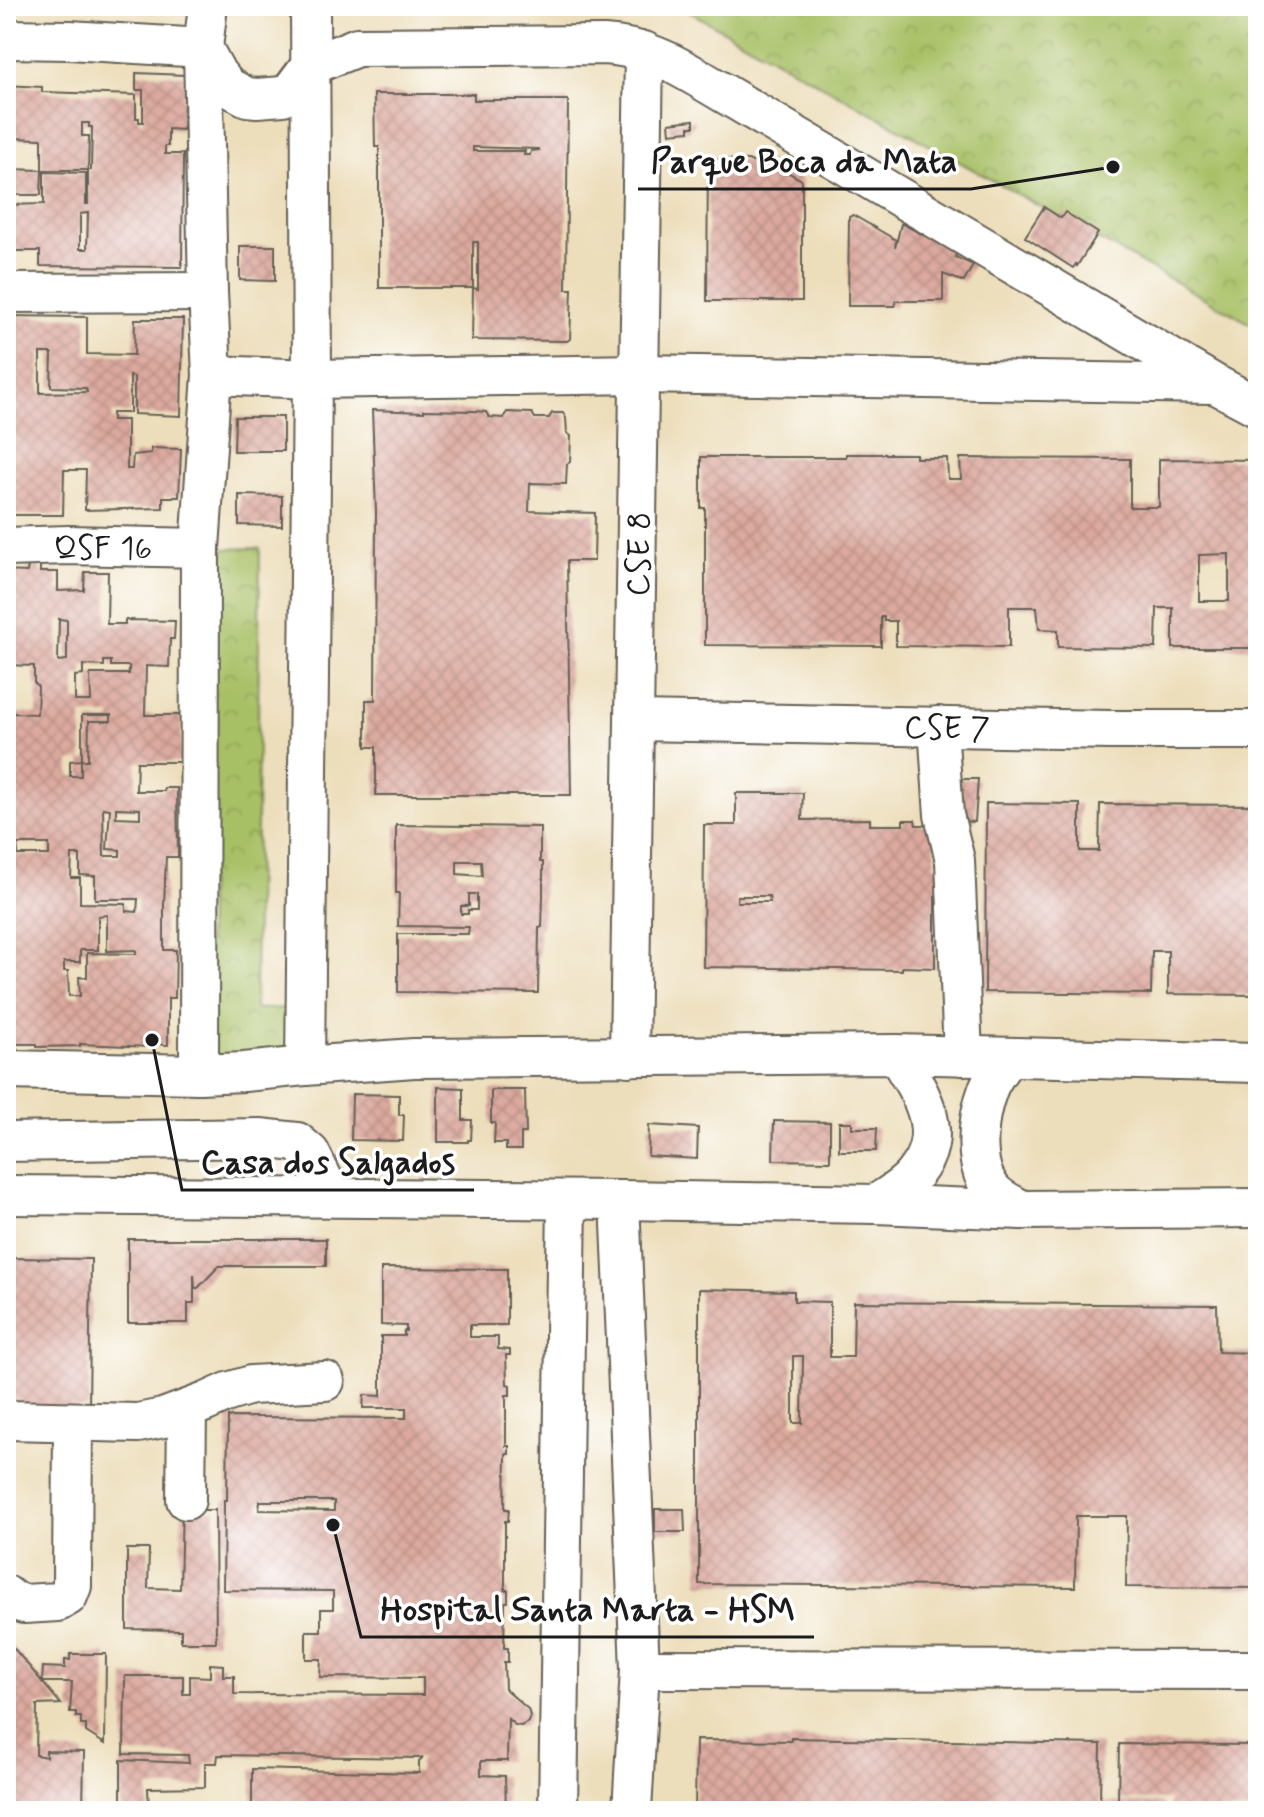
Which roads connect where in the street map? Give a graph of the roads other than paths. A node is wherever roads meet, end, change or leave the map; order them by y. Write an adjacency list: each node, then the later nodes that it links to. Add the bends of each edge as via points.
1 (208, 6): 4 (street)
2 (310, 6): 6 (street)
3 (6, 39): 4 (street)
4 (203, 48): 6 (street, via 228,87 247,97 283,96); 7 (street)
5 (644, 51): 6 (street, via 604,45 357,47); 9 (street, CSE 8); 12 (street, via 675,64)
6 (310, 66): 11 (street)
7 (208, 292): 8 (street); 10 (street)
8 (6, 293)
9 (640, 374): 11 (street); 12 (street); 16 (street, CSE 8)
10 (212, 375): 11 (street); 15 (street)
11 (312, 379): 24 (street)
12 (1215, 384): 13 (street)
13 (1258, 407)
14 (6, 547): 15 (street, QSF 16)
15 (200, 548): 26 (street)
16 (635, 721): 17 (street, CSE 7); 21 (street, CSE 8)
17 (938, 726): 18 (street, CSE 7); 20 (street, via 944,815 955,860)
18 (1258, 730)
19 (896, 1054): 20 (street); 21 (street); 32 (street, via 927,1108 928,1152 914,1175)
20 (963, 1056): 22 (street)
21 (629, 1057): 24 (street, via 414,1058)
22 (1008, 1057): 23 (street); 34 (street, via 982,1108 979,1163 995,1193)
23 (1258, 1063)
24 (305, 1066): 26 (street)
25 (6, 1070): 26 (street)
26 (199, 1074)
27 (6, 1142): 29 (street, via 297,1142 310,1153)
28 (6, 1195): 29 (street)
29 (332, 1197): 30 (street)
30 (567, 1200): 31 (street); 43 (street)
31 (620, 1200): 32 (street); 41 (street)
32 (876, 1204): 34 (street)
33 (1258, 1208): 34 (street)
34 (1022, 1210)
35 (325, 1381): 36 (street, via 251,1385)
36 (187, 1410): 38 (street, via 138,1423); 39 (street)
37 (6, 1420): 38 (street)
38 (73, 1422): 40 (street, via 72,1586 58,1602 24,1604)
39 (186, 1500)
40 (6, 1595)
41 (640, 1669): 42 (street); 44 (street)
42 (1258, 1670)
43 (558, 1811)
44 (632, 1811)

